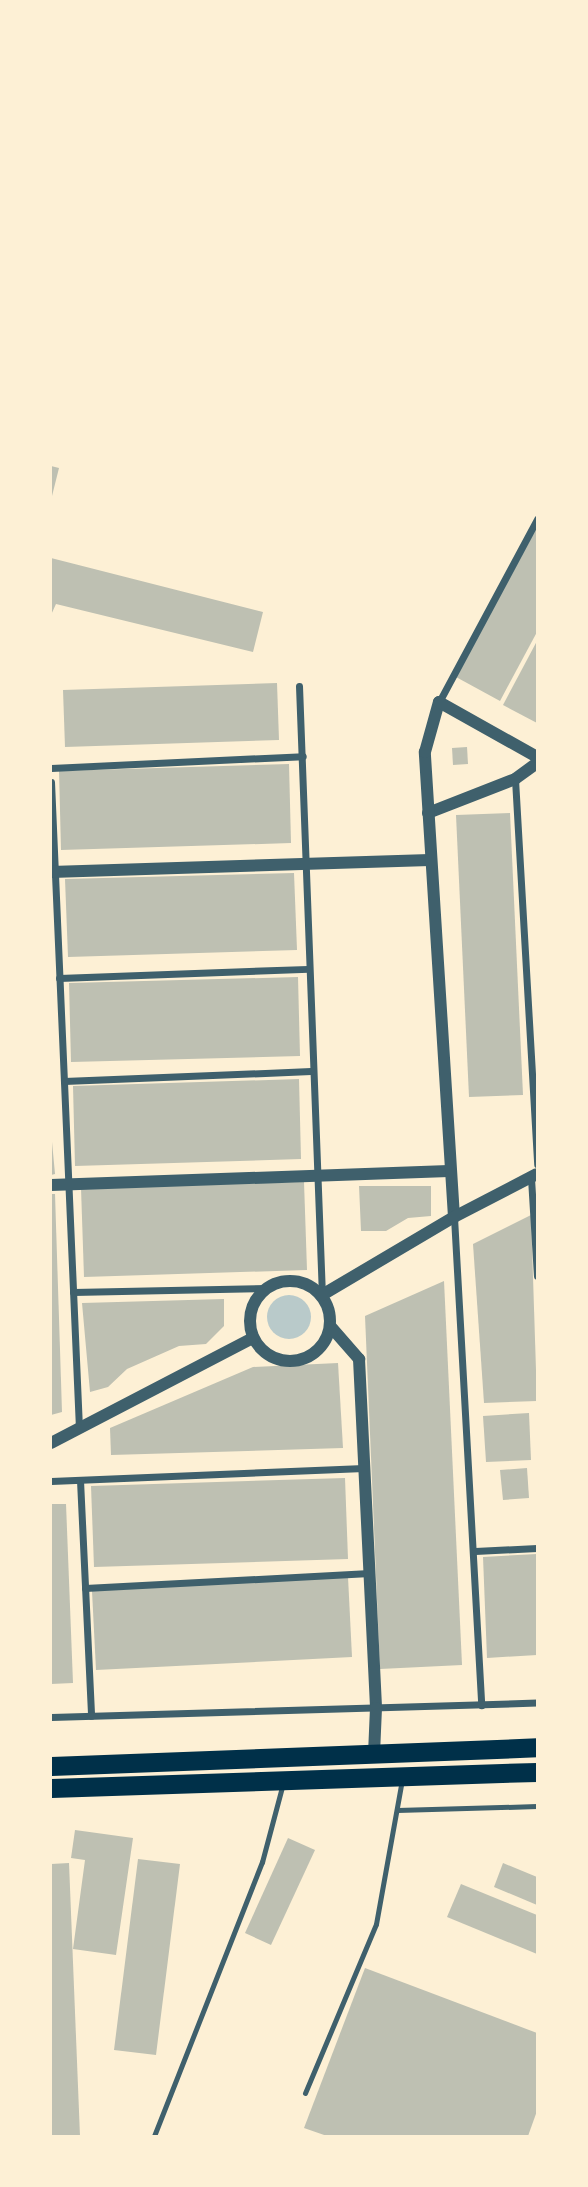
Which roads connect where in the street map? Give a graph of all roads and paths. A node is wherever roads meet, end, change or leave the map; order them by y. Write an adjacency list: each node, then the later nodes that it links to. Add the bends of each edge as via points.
1 (537, 519): 3 (street)
2 (299, 686): 4 (street)
3 (439, 702): 5 (street); 9 (street, via 425,752)
4 (303, 756): 6 (street); 11 (street)
5 (537, 760): 7 (street)
6 (51, 768)
7 (515, 779): 9 (street); 17 (street)
8 (51, 782): 12 (street)
9 (428, 813): 10 (street)
10 (430, 860): 11 (street); 18 (street)
11 (305, 864): 12 (street); 13 (street)
12 (53, 871): 14 (street)
13 (308, 969): 14 (street); 15 (street)
14 (59, 978): 16 (street)
15 (311, 1071): 16 (street); 19 (street)
16 (64, 1081): 22 (street)
17 (537, 1164)
18 (449, 1171): 19 (street); 23 (street)
19 (314, 1176): 22 (street); 27 (street)
20 (534, 1176): 23 (street); 24 (street)
21 (51, 1185): 22 (street)
22 (68, 1185): 26 (street)
23 (454, 1217): 27 (street); 36 (street)
24 (537, 1276)
25 (266, 1288): 26 (street); 27 (street, via 296,1281); 29 (street, via 253,1305)
26 (73, 1292): 30 (street)
27 (322, 1295): 28 (street)
28 (331, 1327): 29 (street, via 316,1353 296,1360 274,1358); 32 (street, via 359,1359)
29 (253, 1338): 30 (street)
30 (79, 1429): 31 (street)
31 (51, 1443)
32 (364, 1468): 33 (street); 37 (street)
33 (80, 1480): 34 (street); 38 (street)
34 (51, 1481)
35 (537, 1548): 36 (street)
36 (475, 1551): 40 (street)
37 (370, 1573): 38 (street); 41 (street)
38 (85, 1588): 42 (street)
39 (537, 1703): 40 (street)
40 (481, 1704): 41 (street)
41 (376, 1708): 42 (street); 45 (street)
42 (91, 1716): 43 (street)
43 (51, 1717)
44 (537, 1747): 45 (highway)
45 (374, 1753): 46 (highway)
46 (51, 1766)
47 (537, 1772): 48 (highway)
48 (402, 1776): 49 (highway); 52 (lane)
49 (284, 1780): 50 (highway); 54 (lane, via 262,1862)
50 (51, 1788)
51 (537, 1806): 52 (lane)
52 (397, 1810): 53 (lane, via 376,1924)
53 (305, 2093)
54 (154, 2136)

